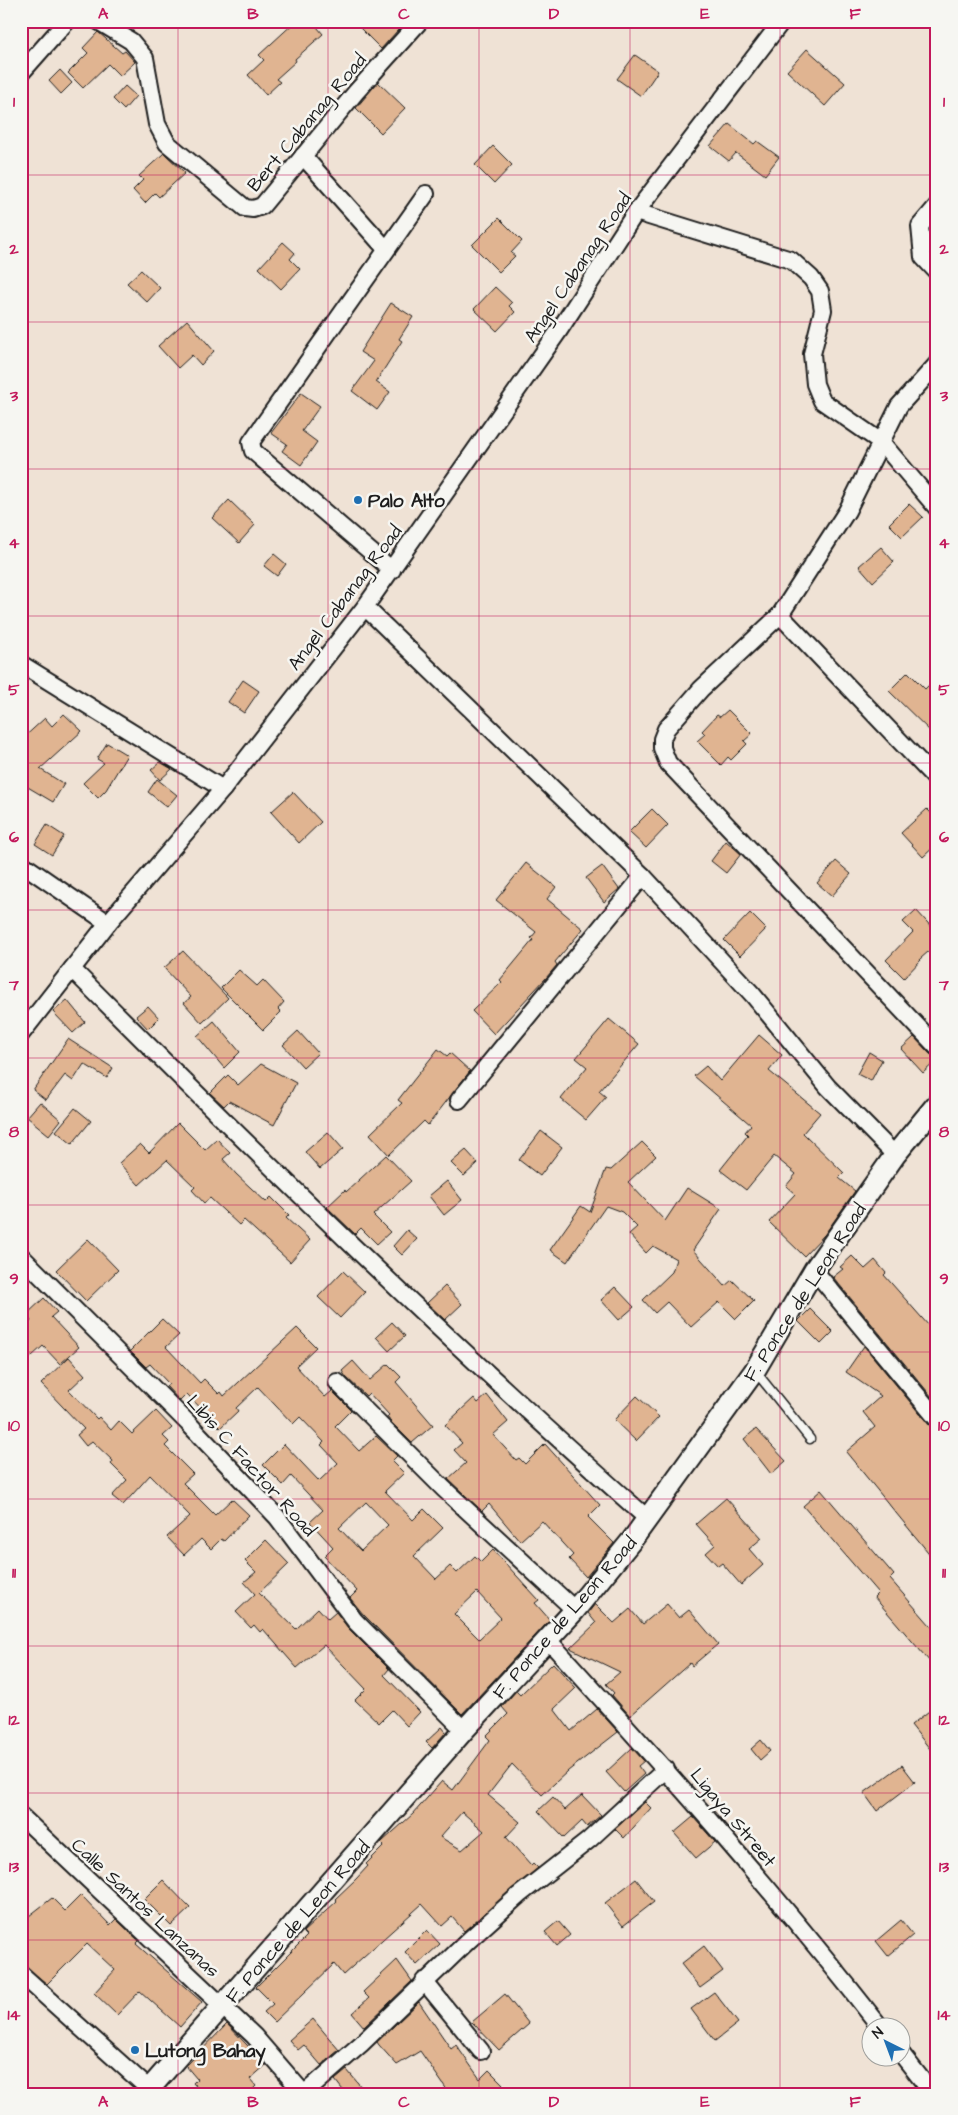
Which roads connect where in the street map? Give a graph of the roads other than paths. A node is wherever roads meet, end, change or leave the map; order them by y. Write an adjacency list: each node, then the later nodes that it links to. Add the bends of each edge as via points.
1 (67, 21): 5 (street)
2 (98, 21): 6 (street, Bert Cabanag Road, via 130,41 145,58 157,124 167,143 245,208 262,206)
3 (420, 21): 6 (street, Bert Cabanag Road)
4 (782, 21): 9 (street, Angel Cabanag Road)
5 (21, 73)
6 (303, 156): 10 (street)
7 (426, 194): 10 (street)
8 (937, 206): 11 (street, via 920,226 923,257)
9 (636, 212): 13 (street, via 791,260 811,278 820,291 823,310 812,354 814,384 822,401); 15 (street, Angel Cabanag Road, via 558,332)
10 (386, 249): 15 (street, via 251,442 253,451)
11 (937, 272)
12 (937, 364): 13 (street, via 899,406)
13 (881, 442): 14 (street); 17 (street, via 847,511)
14 (937, 508)
15 (392, 570): 16 (street, Angel Cabanag Road)
16 (365, 607): 20 (street, Angel Cabanag Road); 22 (street)
17 (780, 614): 19 (street); 26 (street, via 701,689 666,729 662,748 668,763)
18 (21, 664): 20 (street)
19 (937, 780)
20 (223, 789): 23 (street, Angel Cabanag Road)
21 (21, 862): 23 (street)
22 (643, 876): 27 (street); 29 (street, via 753,995 828,1087)
23 (108, 923): 24 (street, Angel Cabanag Road)
24 (72, 969): 25 (street, Angel Cabanag Road); 36 (street, via 394,1288)
25 (21, 1034)
26 (937, 1047)
27 (459, 1100)
28 (934, 1113): 29 (street, F. Ponce de Leon Road)
29 (895, 1155): 31 (street, F. Ponce de Leon Road)
30 (21, 1256): 39 (street, Libis C Factor Road, via 277,1517 355,1621)
31 (814, 1270): 32 (street, F. Ponce de Leon Road); 34 (street)
32 (755, 1370): 35 (lane); 36 (street, F. Ponce de Leon Road)
33 (337, 1382): 37 (street, via 444,1489)
34 (937, 1419)
35 (810, 1439)
36 (648, 1519): 37 (street, F. Ponce de Leon Road)
37 (575, 1610): 38 (street, F. Ponce de Leon Road)
38 (548, 1640): 39 (street, F. Ponce de Leon Road); 40 (street, Ligaya Street)
39 (464, 1730): 44 (street, F. Ponce de Leon Road)
40 (666, 1769): 43 (street, via 589,1840 519,1896); 45 (street, Ligaya Street)
41 (21, 1816): 44 (street, Calle Santos Lanzanas)
42 (21, 1974): 48 (street)
43 (424, 1981): 46 (street); 49 (street, via 361,2044)
44 (223, 2007): 48 (street, F. Ponce de Leon Road); 49 (street, Calle Santos Lanzanas, via 254,2036)
45 (874, 2018)
46 (481, 2051)
47 (910, 2064): 50 (street)
48 (147, 2091)
49 (304, 2094)
50 (934, 2094)

